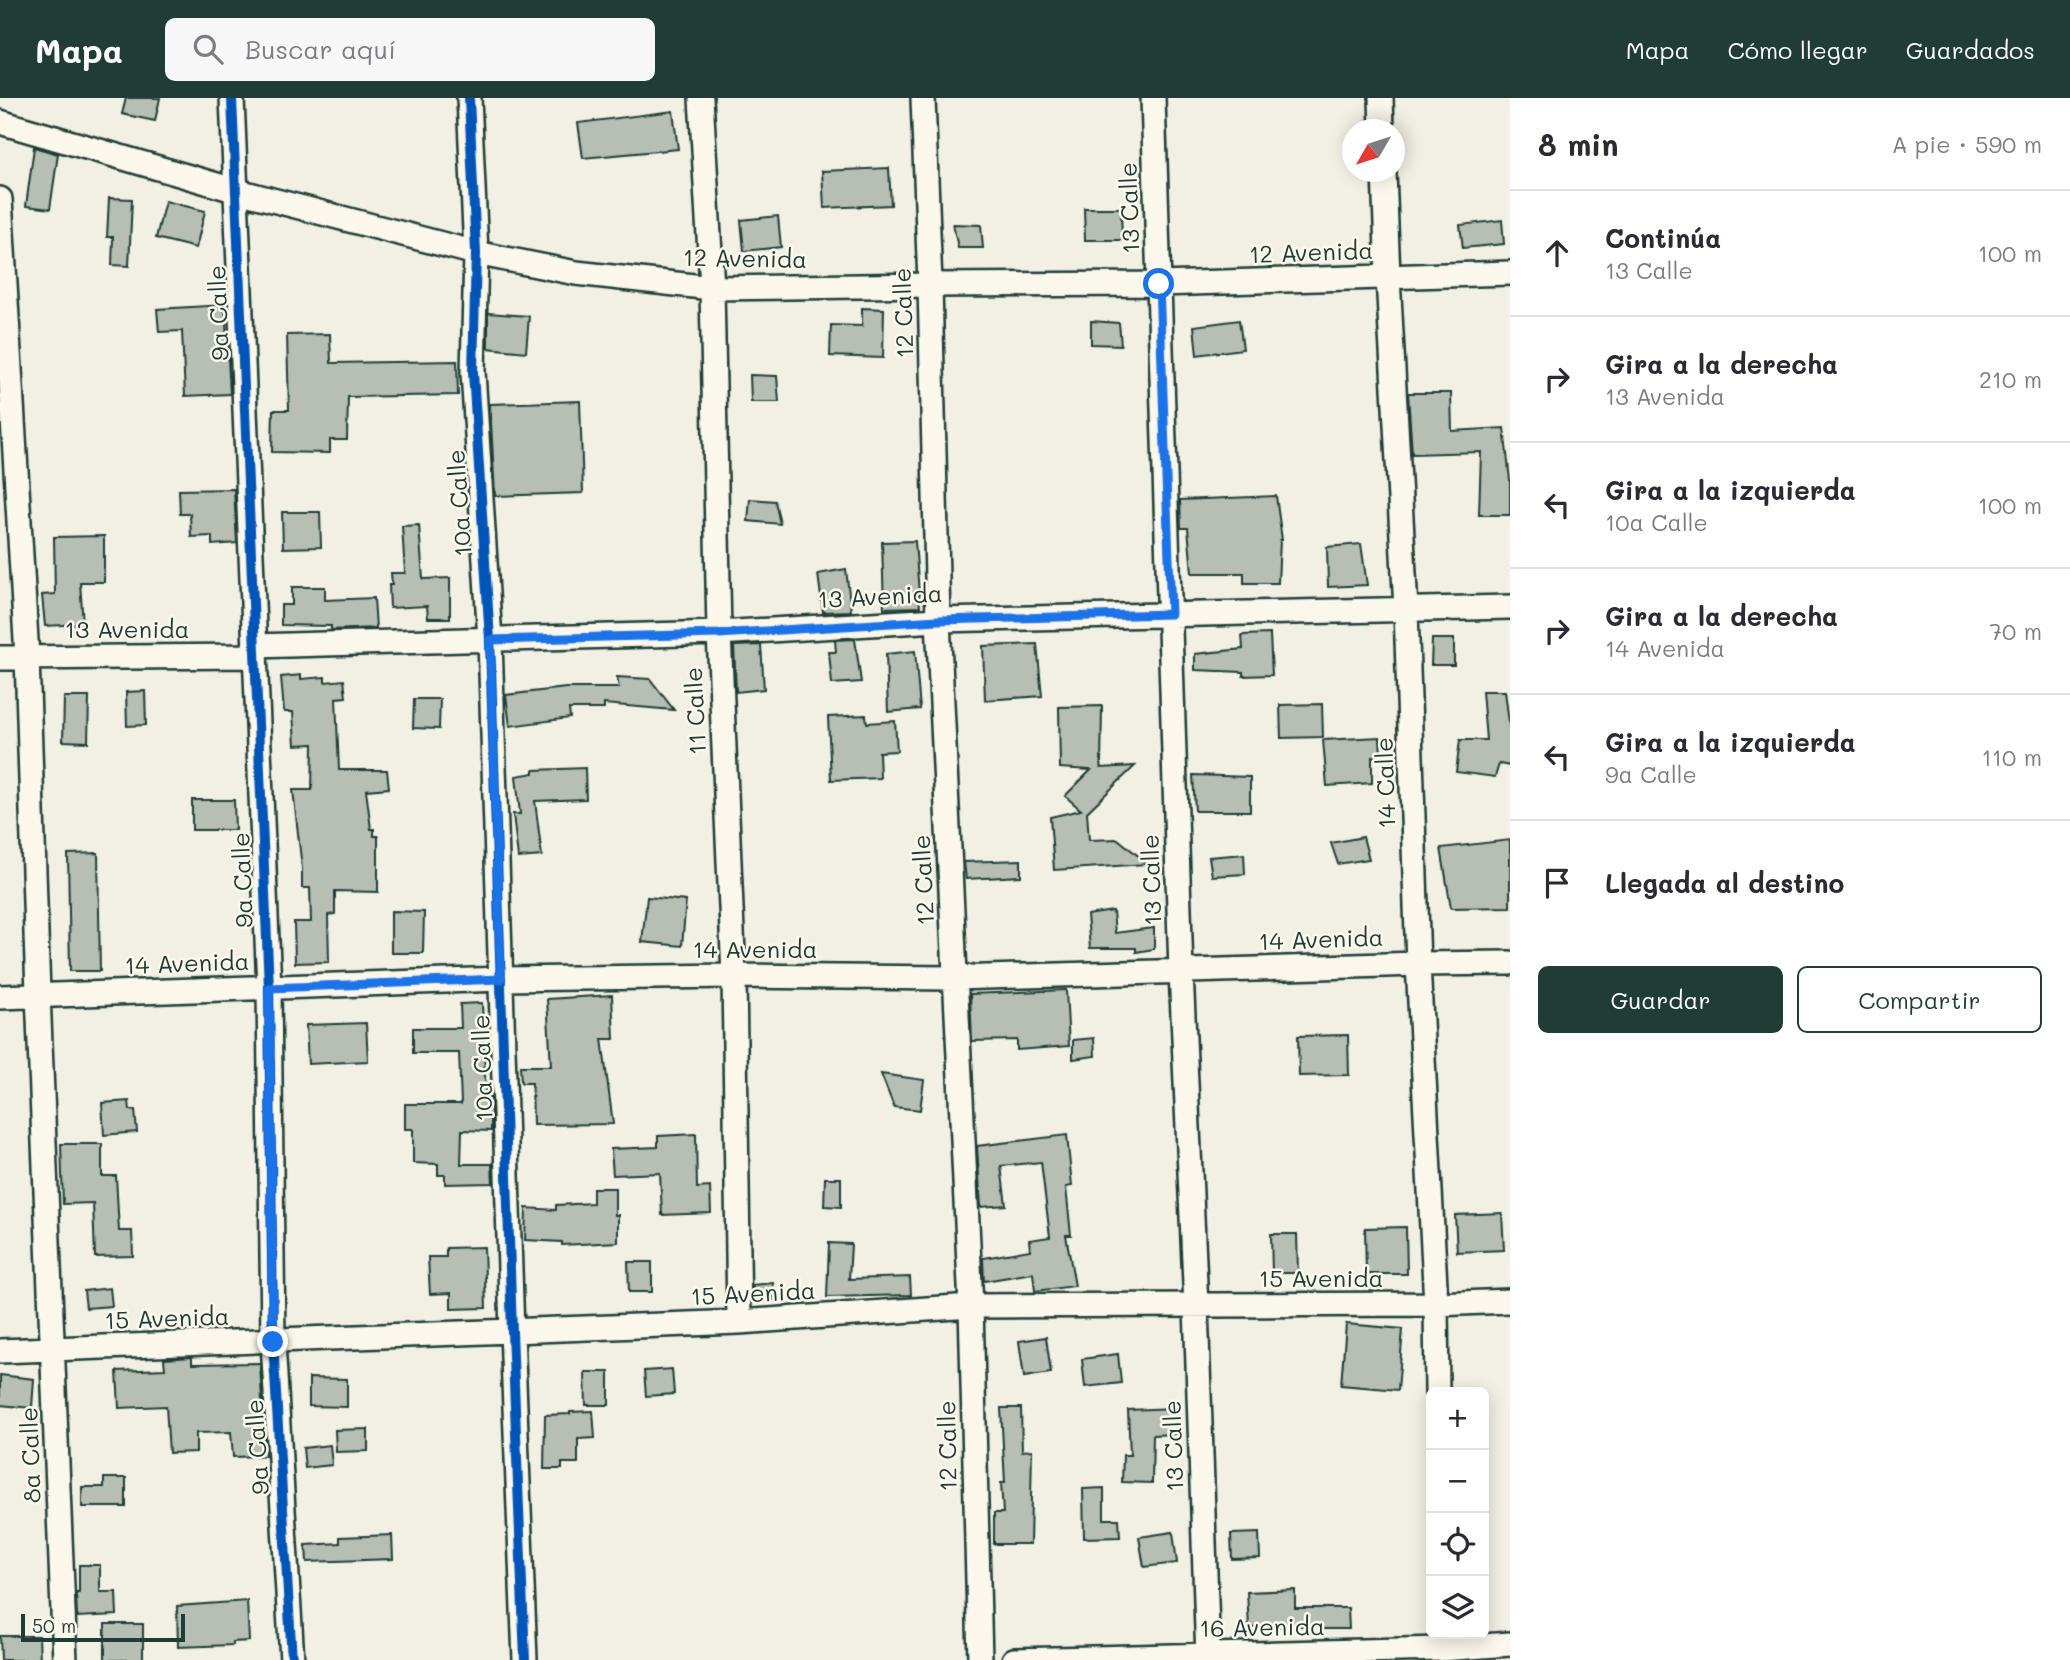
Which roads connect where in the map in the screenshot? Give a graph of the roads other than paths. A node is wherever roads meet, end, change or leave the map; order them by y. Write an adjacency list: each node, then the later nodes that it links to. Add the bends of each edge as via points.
1 (232, 98): 10 (street, 9a Calle)
2 (470, 98): 12 (street, 10a Calle)
3 (701, 98): 17 (street, 11 Calle)
4 (923, 98): 16 (street, 12 Calle)
5 (1153, 98): 15 (street, 13 Calle)
6 (1381, 98): 7 (street)
7 (1382, 119)
8 (0, 121): 10 (street, 12 Avenida)
9 (1384, 182): 14 (street, 14 Calle)
10 (234, 190): 12 (street, 12 Avenida); 24 (street, 9a Calle)
11 (0, 200): 25 (street, 8a Calle)
12 (476, 253): 17 (street, 12 Avenida, via 576,273); 23 (street, 10a Calle, via 473,372)
13 (1510, 273): 14 (street, 12 Avenida)
14 (1388, 277): 15 (street, 12 Avenida); 19 (street, 14 Calle)
15 (1159, 284): 16 (street, 12 Avenida); 20 (street, 13 Calle)
16 (930, 285): 17 (street, 12 Avenida); 21 (street, 12 Calle)
17 (712, 288): 22 (street, 11 Calle)
18 (1510, 607): 19 (street, 13 Avenida)
19 (1406, 610): 20 (street, 13 Avenida); 28 (street, 14 Calle)
20 (1171, 614): 21 (street, 13 Avenida); 29 (street, 13 Calle)
21 (938, 620): 22 (street, 13 Avenida); 31 (street, 12 Calle)
22 (719, 634): 23 (street, 13 Avenida); 30 (street, 11 Calle)
23 (490, 640): 24 (street, 13 Avenida); 32 (street, 10a Calle)
24 (254, 651): 25 (street, 13 Avenida); 33 (street, 9a Calle)
25 (27, 657): 26 (street, 13 Avenida); 34 (street, 8a Calle)
26 (0, 658)
27 (1510, 963): 28 (street, 14 Avenida)
28 (1418, 964): 29 (street, 14 Avenida); 37 (street, 14 Calle)
29 (1181, 971): 31 (street, 14 Avenida); 39 (street, 13 Calle)
30 (734, 976): 31 (street, 14 Avenida); 32 (street, 14 Avenida); 40 (street, 11 Calle)
31 (955, 978): 38 (street, 12 Calle)
32 (501, 979): 33 (street, 14 Avenida); 41 (street, 10a Calle)
33 (269, 988): 34 (street, 14 Avenida); 42 (street, 9a Calle)
34 (38, 995): 35 (street, 14 Avenida); 43 (street, 8a Calle)
35 (0, 997)
36 (1510, 1301): 37 (street, 15 Avenida)
37 (1436, 1304): 39 (street, 15 Avenida); 45 (street, 14 Calle)
38 (971, 1306): 39 (street, 15 Avenida); 40 (street, 15 Avenida); 52 (street, 12 Calle)
39 (1196, 1306): 48 (street, 13 Calle)
40 (739, 1322): 41 (street, 15 Avenida)
41 (512, 1332): 42 (street, 15 Avenida); 51 (street, 10a Calle)
42 (273, 1342): 43 (street, 15 Avenida); 50 (street, 9a Calle)
43 (53, 1349): 44 (street, 15 Avenida); 49 (street, 8a Calle)
44 (0, 1351)
45 (1437, 1387)
46 (1510, 1644): 47 (street, 16 Avenida)
47 (1441, 1648): 48 (street, 16 Avenida)
48 (1208, 1658): 53 (street, 16 Avenida)
49 (65, 1660)
50 (292, 1660)
51 (525, 1660)
52 (980, 1660)
53 (1014, 1660)

